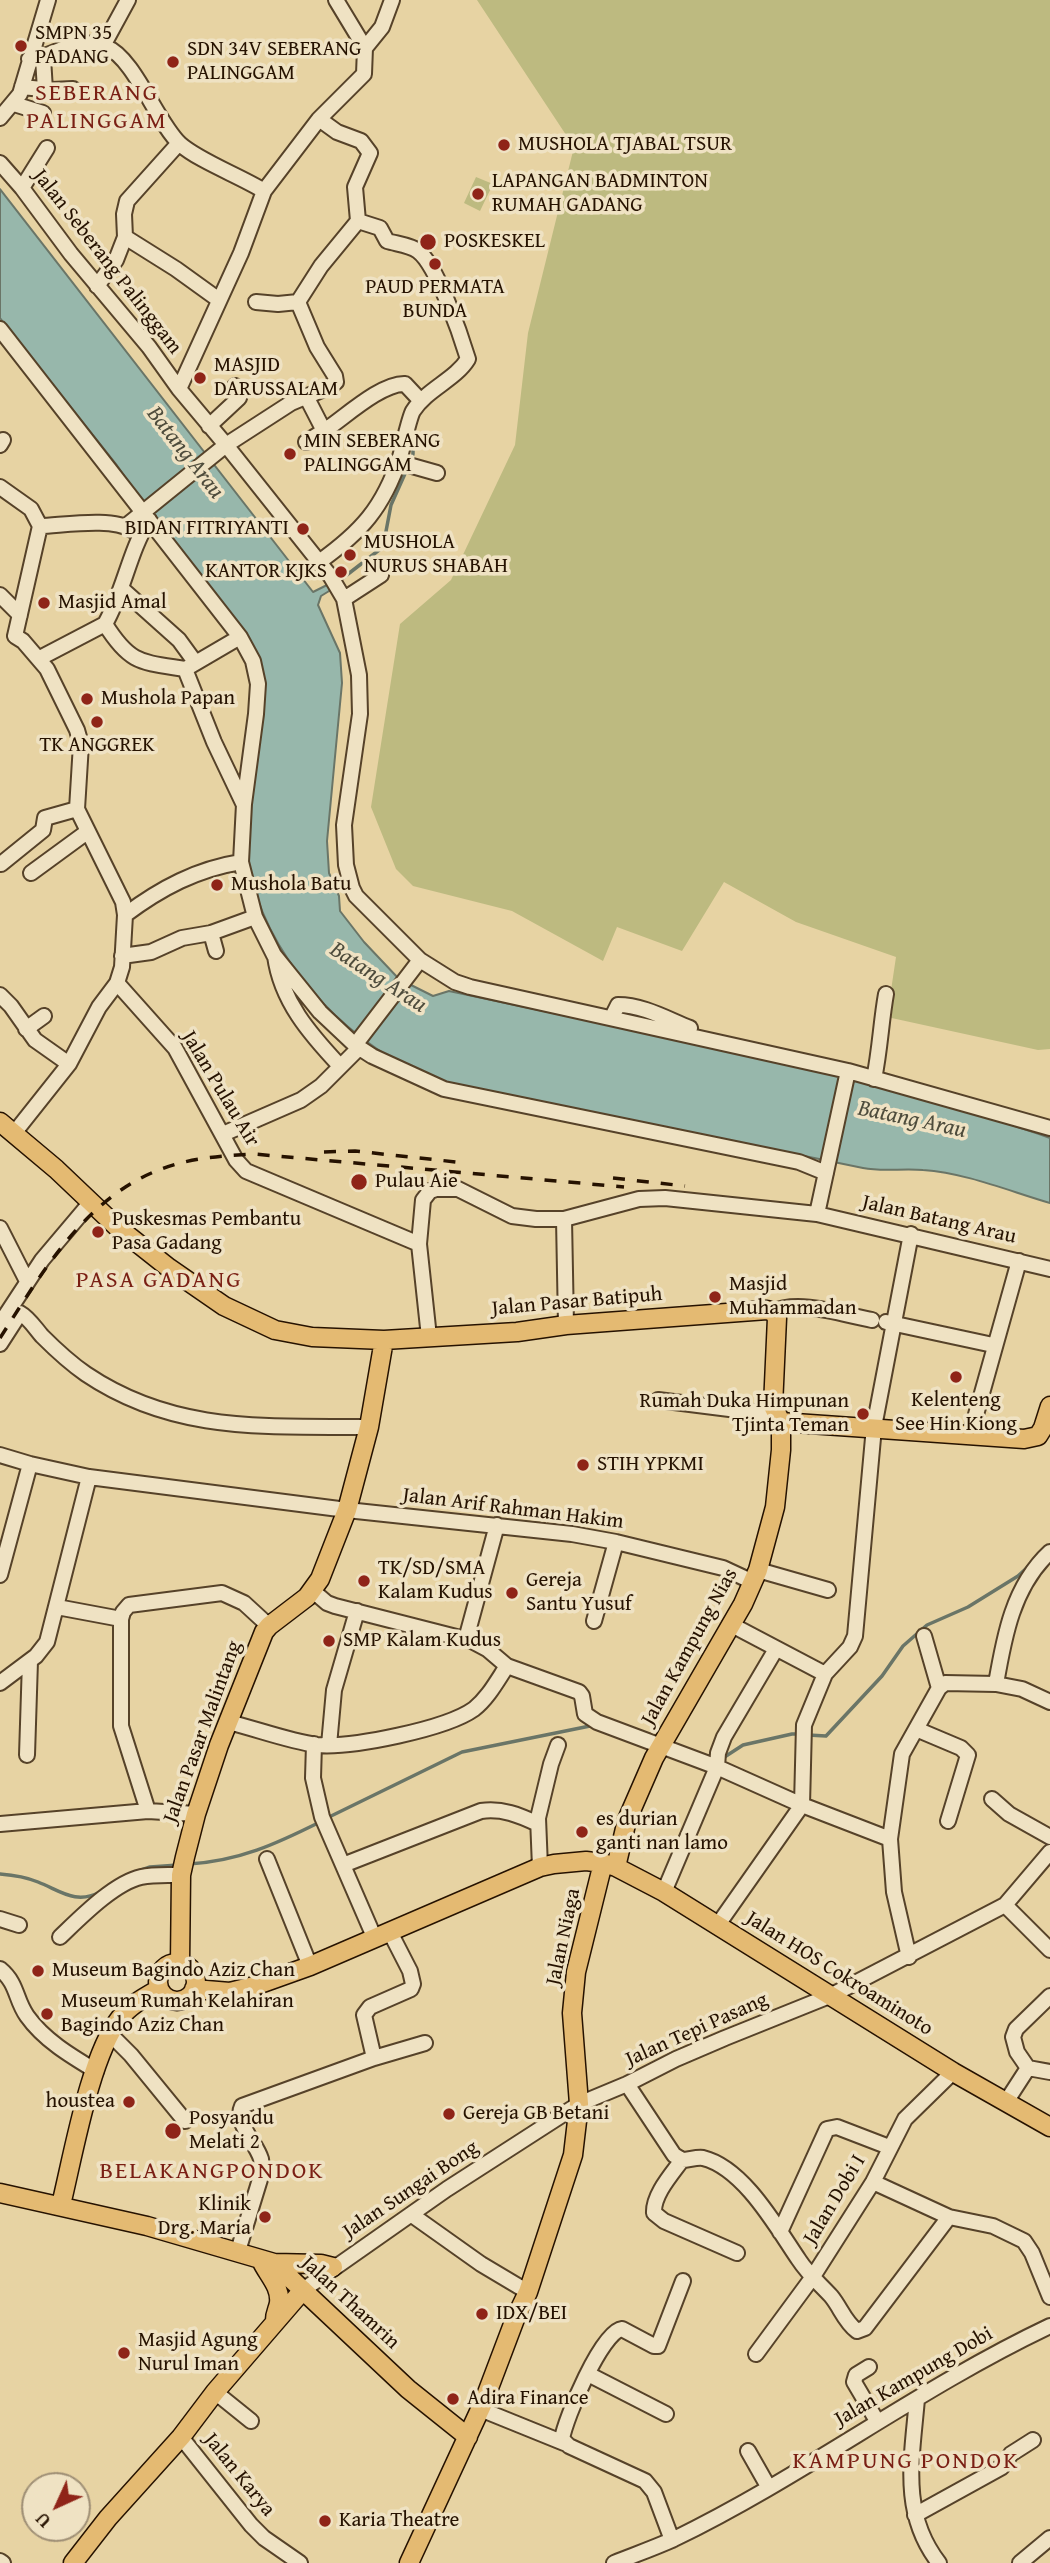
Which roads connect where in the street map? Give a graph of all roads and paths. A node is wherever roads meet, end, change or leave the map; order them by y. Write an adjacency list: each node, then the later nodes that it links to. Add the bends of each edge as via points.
1 (47, 0): 7 (street)
2 (128, 0): 5 (street)
3 (336, 0): 6 (street)
4 (392, 0): 6 (street, via 382,27)
5 (103, 46): 7 (street, via 71,44); 15 (street, via 122,60)
6 (365, 48): 14 (street, Jalan Seberang Palinggam, via 364,74)
7 (36, 59): 8 (street); 10 (street)
8 (22, 87): 10 (street); 11 (street)
9 (73, 89): 10 (street)
10 (45, 90)
11 (14, 104): 12 (street); 13 (street)
12 (43, 113)
13 (0, 118)
14 (319, 119): 19 (street, Jalan Seberang Palinggam); 20 (street, via 361,141 370,153 355,187)
15 (179, 143): 19 (street); 21 (street, via 127,201)
16 (47, 148): 18 (street)
17 (0, 163): 18 (street, Jalan Seberang Palinggam)
18 (22, 188): 22 (street, Jalan Seberang Palinggam)
19 (264, 191): 23 (street, Jalan Seberang Palinggam)
20 (358, 221): 25 (street, via 321,265); 30 (street, via 380,228 387,241 422,255 438,280 468,358)
21 (125, 237): 22 (street, via 116,260); 23 (street)
22 (97, 286): 28 (street, Jalan Seberang Palinggam)
23 (219, 300): 28 (street, Jalan Seberang Palinggam)
24 (256, 302): 25 (street)
25 (298, 302): 29 (street, via 335,379 333,385)
26 (0, 329): 38 (street)
27 (235, 386): 31 (street, via 239,398)
28 (179, 389): 31 (street, Jalan Seberang Palinggam)
29 (306, 396): 32 (street); 34 (street)
30 (421, 400): 32 (street, via 405,384 398,384); 35 (street, via 411,415)
31 (209, 426): 34 (street, Jalan Seberang Palinggam)
32 (324, 431): 33 (street)
33 (306, 442)
34 (222, 448): 38 (street); 42 (street, Jalan Seberang Palinggam)
35 (406, 464): 36 (street); 42 (street, via 349,540)
36 (437, 473)
37 (0, 487): 39 (street, via 31,509)
38 (146, 514): 40 (street); 41 (street); 50 (street)
39 (40, 526): 40 (street, via 108,521); 47 (street)
40 (126, 526): 41 (street)
41 (139, 535): 44 (street)
42 (318, 562): 46 (street, Jalan Seberang Palinggam)
43 (381, 575): 46 (street)
44 (121, 589): 48 (street); 53 (street, via 179,640)
45 (0, 595): 47 (street)
46 (342, 596): 66 (street, Jalan Seberang Palinggam, via 359,675 360,713 344,825 346,865 356,896)
47 (20, 615): 49 (street)
48 (105, 624): 52 (street); 53 (street, via 135,660)
49 (15, 636): 51 (street); 52 (street)
50 (240, 638): 53 (street); 54 (street, via 253,661 258,684)
51 (0, 640)
52 (40, 658): 55 (street, via 80,737)
53 (190, 666): 54 (street, via 214,742)
54 (244, 804): 57 (street)
55 (77, 809): 56 (street); 58 (street, via 45,818 43,830)
56 (87, 832): 59 (street); 60 (street)
57 (241, 862): 60 (street, via 182,878); 61 (street)
58 (1, 864)
59 (31, 873)
60 (125, 915): 65 (street)
61 (255, 917): 62 (street); 64 (street)
62 (211, 933): 63 (street); 65 (street, via 182,938 144,954)
63 (216, 951)
64 (274, 955): 72 (street, via 320,1012); 74 (street, via 294,1009)
65 (122, 956): 67 (street)
66 (418, 962): 72 (street); 75 (street, Jalan Seberang Palinggam, via 470,987)
67 (117, 983): 73 (street); 79 (street, Jalan Pulau Air, via 175,1048)
68 (886, 994): 76 (street)
69 (0, 995): 71 (street)
70 (44, 1016): 71 (street)
71 (26, 1029): 73 (street, via 38,1044)
72 (358, 1044): 74 (street); 80 (street, via 400,1071 444,1089)
73 (69, 1064): 77 (street)
74 (340, 1066): 79 (street, via 301,1100)
75 (848, 1073): 76 (street, Jalan Seberang Palinggam); 80 (street)
76 (874, 1079): 78 (street, Jalan Seberang Palinggam)
77 (7, 1127): 81 (main road, Jalan Pasar Batipuh)
78 (1050, 1129)
79 (223, 1134): 86 (street, Jalan Pulau Air, via 236,1160 252,1175)
80 (826, 1170): 82 (street)
81 (91, 1202): 89 (street); 95 (main road, Jalan Pasar Batipuh, via 169,1268 250,1320 294,1334)
82 (817, 1214): 83 (street, Jalan Batang Arau, via 665,1198 639,1199); 85 (street, Jalan Batang Arau)
83 (564, 1219): 86 (street, Jalan Batang Arau, via 512,1216 470,1193 436,1189 423,1200); 93 (street)
84 (0, 1228): 89 (street)
85 (911, 1234): 87 (street, Jalan Batang Arau); 91 (street)
86 (419, 1244): 94 (street, Jalan Batang Arau)
87 (1019, 1261): 88 (street, Jalan Batang Arau); 97 (street)
88 (1050, 1269)
89 (27, 1281): 92 (street)
90 (773, 1312): 91 (street, via 797,1306); 93 (main road, Jalan Pasar Batipuh); 100 (main road, Jalan Kampung Nias, via 777,1318 773,1406)
91 (884, 1322): 97 (street); 102 (street)
92 (0, 1324)
93 (566, 1325): 94 (main road, Jalan Pasar Batipuh)
94 (429, 1337): 95 (main road, Jalan Pasar Batipuh)
95 (384, 1340): 101 (main road, Jalan Pasar Malintang)
96 (0, 1344): 101 (street, via 22,1313 86,1374 118,1393 175,1414 241,1425)
97 (993, 1345): 103 (street)
98 (658, 1400): 100 (street)
99 (1050, 1406): 104 (main road)
100 (779, 1418): 102 (main road); 113 (main road, Jalan Kampung Nias, via 777,1495)
101 (369, 1427): 108 (main road, Jalan Pasar Malintang)
102 (874, 1427): 103 (main road); 127 (street, via 855,1636)
103 (970, 1436): 104 (main road)
104 (1044, 1437)
105 (0, 1455): 106 (street, Jalan Arif Rahman Hakim)
106 (30, 1464): 107 (street, Jalan Arif Rahman Hakim); 112 (street)
107 (89, 1477): 108 (street, Jalan Arif Rahman Hakim); 116 (street)
108 (347, 1510): 109 (street, Jalan Arif Rahman Hakim); 115 (main road, Jalan Pasar Malintang)
109 (496, 1525): 110 (street, Jalan Arif Rahman Hakim); 123 (street)
110 (616, 1542): 113 (street, Jalan Arif Rahman Hakim); 119 (street)
111 (1050, 1552): 129 (street, via 1011,1613)
112 (0, 1575)
113 (755, 1576): 114 (street, Jalan Arif Rahman Hakim); 120 (main road, Jalan Kampung Nias)
114 (828, 1590)
115 (313, 1591): 117 (street, via 327,1602); 121 (main road, Jalan Pasar Malintang)
116 (57, 1607): 118 (street); 125 (street, via 47,1642)
117 (357, 1611): 123 (street); 135 (street, via 334,1690)
118 (121, 1619): 121 (street, via 129,1605 222,1593 244,1603); 142 (street, via 121,1727)
119 (594, 1621)
120 (730, 1623): 124 (street); 137 (main road, Jalan Kampung Nias)
121 (269, 1626): 132 (main road, Jalan Pasar Malintang)
122 (924, 1636): 130 (street)
123 (466, 1639): 126 (street)
124 (776, 1649): 127 (street); 139 (street, via 724,1737)
125 (30, 1661): 128 (street); 138 (street)
126 (507, 1666): 135 (street, via 480,1703 462,1716 392,1736); 137 (street, via 579,1692 590,1719)
127 (825, 1674): 141 (street, via 804,1725)
128 (0, 1682)
129 (996, 1684): 130 (street, via 949,1682); 131 (street)
130 (939, 1688): 133 (street)
131 (1050, 1702)
132 (228, 1722): 134 (street); 143 (main road, Jalan Pasar Malintang)
133 (916, 1730): 144 (street, via 968,1755); 148 (street, via 902,1754)
134 (314, 1744): 135 (street); 151 (street, via 313,1778 324,1823)
135 (329, 1745)
136 (558, 1745): 146 (street)
137 (661, 1747): 139 (street); 152 (main road, Jalan Kampung Nias)
138 (27, 1755)
139 (717, 1767): 141 (street); 155 (street)
140 (992, 1799): 147 (street)
141 (802, 1805): 148 (street); 159 (street)
142 (148, 1811): 143 (street); 145 (street)
143 (195, 1814): 153 (main road, Jalan Pasar Malintang)
144 (948, 1821)
145 (0, 1824)
146 (538, 1824): 151 (street, via 500,1810 481,1811); 154 (street)
147 (1050, 1837)
148 (890, 1839): 163 (street, via 894,1892)
149 (1050, 1852): 156 (street)
150 (267, 1859): 165 (street)
151 (343, 1865): 160 (street)
152 (609, 1865): 154 (main road, via 586,1861); 155 (main road, Jalan HOS Cokroaminoto); 180 (main road, Jalan Niaga, via 576,1972 572,2014)
153 (182, 1867): 161 (street, via 132,1880); 164 (main road, Jalan Pasar Malintang)
154 (540, 1867): 160 (main road)
155 (664, 1892): 159 (main road, Jalan HOS Cokroaminoto)
156 (1005, 1905): 162 (street); 163 (street, Jalan Tepi Pasang)
157 (0, 1919): 158 (street)
158 (19, 1925)
159 (717, 1926): 169 (main road, Jalan HOS Cokroaminoto)
160 (383, 1935): 165 (main road); 173 (street, via 410,1971 413,1984 370,2007 364,2015)
161 (60, 1937)
162 (1050, 1950)
163 (909, 1957): 169 (street, Jalan Tepi Pasang)
164 (180, 1963): 167 (main road, via 162,1970); 168 (main road, via 191,1970)
165 (310, 1966): 168 (main road, via 242,1990)
166 (0, 1969): 175 (street, via 14,1983 27,2017 41,2032)
167 (159, 1989): 168 (main road, via 176,2001 184,2000); 171 (main road, via 129,2008)
168 (194, 1989)
169 (832, 1995): 176 (main road, Jalan HOS Cokroaminoto); 178 (street, Jalan Tepi Pasang)
170 (1050, 1996): 174 (street, via 1013,2037)
171 (109, 2033): 175 (main road); 181 (street)
172 (425, 2043): 173 (street)
173 (374, 2058): 191 (street, via 242,2106 240,2117 256,2147 261,2176)
174 (1028, 2068): 177 (street); 179 (street)
175 (96, 2071): 187 (main road)
176 (953, 2072): 179 (main road, Jalan HOS Cokroaminoto); 183 (street, Jalan Dobi I, via 905,2119)
177 (1050, 2072)
178 (627, 2084): 180 (street, Jalan Tepi Pasang); 184 (street, via 674,2155)
179 (1006, 2102): 182 (main road, Jalan HOS Cokroaminoto)
180 (579, 2104): 188 (street, Jalan Sungai Bong); 198 (main road, Jalan Niaga, via 573,2155)
181 (185, 2121)
182 (1050, 2127)
183 (889, 2147): 185 (street, Jalan Dobi I); 190 (street, via 837,2127 827,2129)
184 (682, 2160): 190 (street, via 702,2158 720,2166 757,2199); 192 (street, via 660,2192 654,2213)
185 (873, 2182): 189 (street); 195 (street, Jalan Dobi I)
186 (0, 2193): 187 (main road, Jalan Thamrin)
187 (61, 2205): 191 (main road, Jalan Thamrin)
188 (412, 2215): 194 (street, Jalan Sungai Bong); 198 (street)
189 (949, 2217): 195 (street, via 861,2331 846,2320); 199 (street, via 993,2226 1024,2241)
190 (780, 2232): 195 (street)
191 (238, 2251): 193 (main road, Jalan Thamrin)
192 (737, 2253)
193 (268, 2266): 194 (main road); 197 (main road, Jalan Thamrin); 201 (main road)
194 (333, 2267): 197 (street, Jalan Sungai Bong)
195 (812, 2278): 203 (street, Jalan Dobi I)
196 (683, 2281): 205 (street, via 658,2346 616,2330 595,2356)
197 (303, 2290): 200 (main road, Jalan Thamrin); 201 (main road)
198 (528, 2292): 208 (main road, Jalan Niaga)
199 (1050, 2297)
200 (326, 2312): 201 (main road); 213 (main road, Jalan Thamrin, via 408,2389)
201 (279, 2314): 206 (main road)
202 (1050, 2326): 207 (street, Jalan Kampung Dobi)
203 (756, 2354)
204 (869, 2367): 211 (street, via 856,2375 854,2382)
205 (588, 2374): 209 (street); 215 (street, via 562,2434)
206 (215, 2392): 210 (street); 212 (main road)
207 (917, 2399): 211 (street, Jalan Kampung Dobi); 218 (street, via 911,2484)
208 (480, 2409): 213 (main road, Jalan Niaga); 215 (street)
209 (666, 2414)
210 (251, 2421)
211 (877, 2421): 217 (street, Jalan Kampung Dobi)
212 (181, 2437): 221 (main road, via 146,2473); 222 (street, Jalan Karya, via 251,2525)
213 (468, 2437): 223 (main road, Jalan Niaga)
214 (1033, 2440): 218 (street, via 1011,2454 1002,2467)
215 (564, 2443): 220 (street, via 645,2481)
216 (748, 2451): 217 (street)
217 (769, 2488): 220 (street, Jalan Kampung Dobi)
218 (915, 2515): 225 (street, via 919,2533)
219 (1050, 2538): 226 (street)
220 (672, 2540): 224 (street, Jalan Kampung Dobi)
221 (77, 2562)
222 (299, 2563)
223 (409, 2563)
224 (614, 2563)
225 (939, 2563)
226 (1020, 2563)

